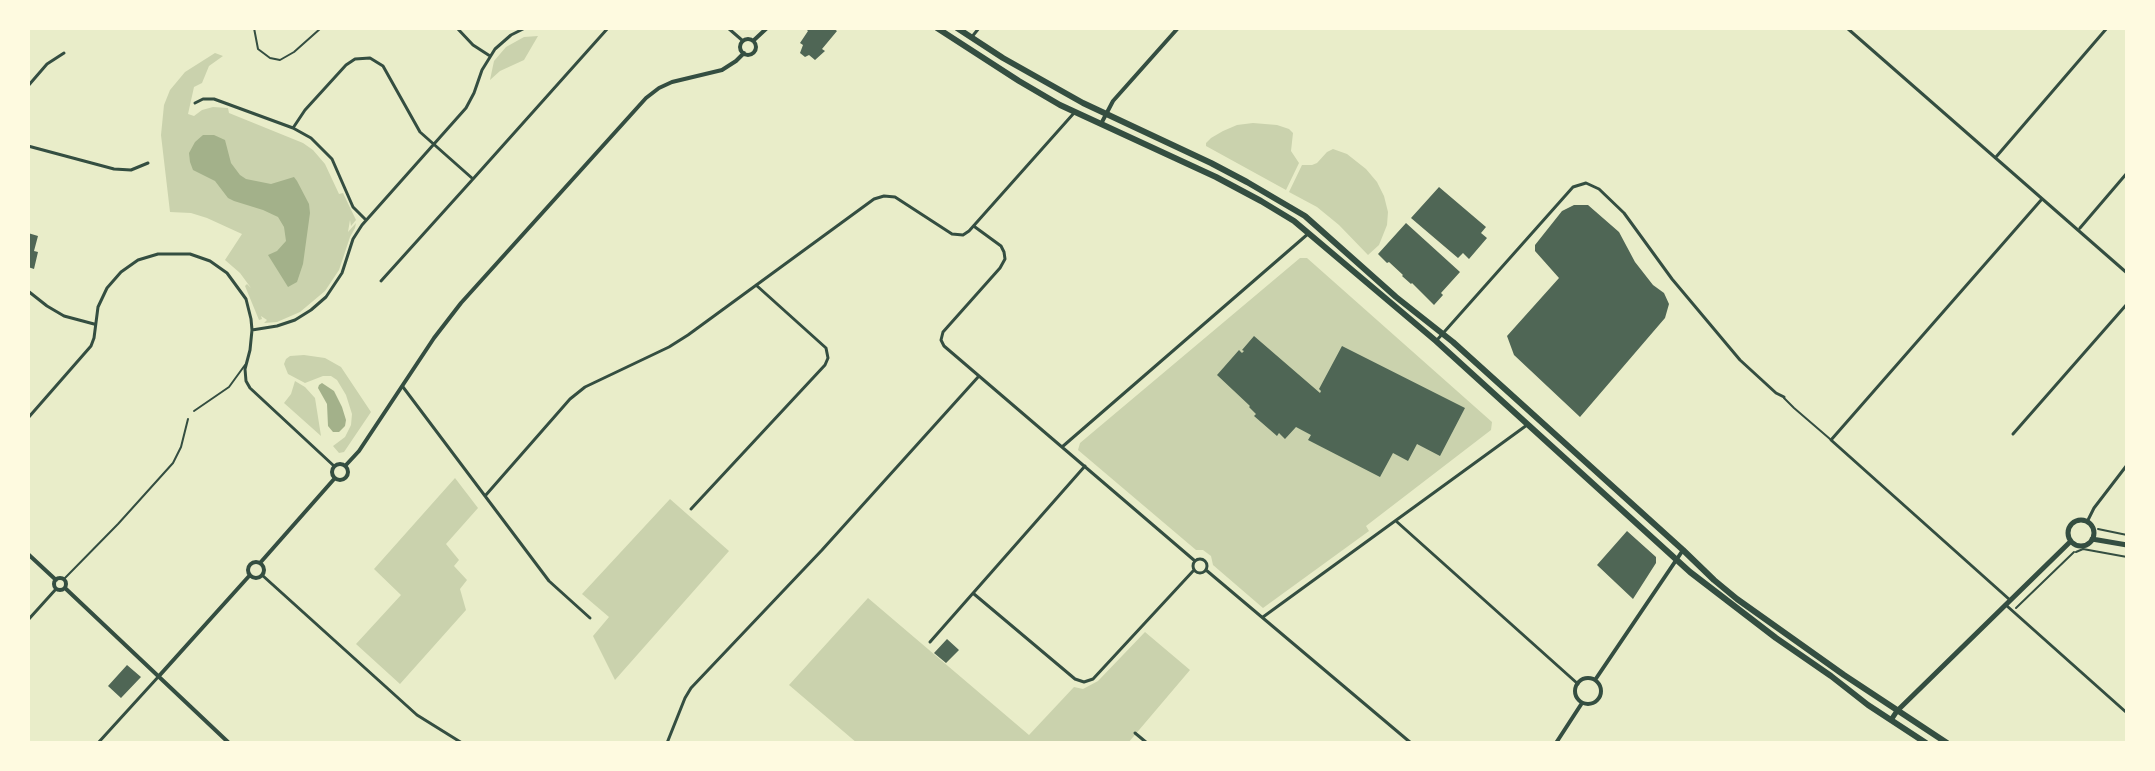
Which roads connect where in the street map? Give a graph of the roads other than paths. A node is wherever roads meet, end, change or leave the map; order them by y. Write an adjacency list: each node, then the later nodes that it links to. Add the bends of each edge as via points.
1 (254, 28): 2 (lane, via 258,49 280,60)
2 (321, 28)
3 (457, 28): 19 (street)
4 (525, 28): 19 (street, via 506,38)
5 (608, 28): 31 (street)
6 (728, 28): 15 (street)
7 (767, 28): 16 (street)
8 (937, 28): 22 (highway)
9 (957, 28): 14 (highway)
10 (979, 28): 14 (street)
11 (1178, 28): 23 (street)
12 (1847, 28): 28 (street)
13 (2107, 28): 28 (street)
14 (971, 38): 23 (highway)
15 (743, 41): 16 (street); 18 (street)
16 (753, 41): 18 (street, via 754,52)
17 (64, 53): 20 (street)
18 (744, 53): 48 (street, via 722,70 672,82 646,98 461,303)
19 (490, 56): 26 (street, via 471,101)
20 (28, 86)
21 (195, 103): 25 (street, via 214,99)
22 (1074, 112): 24 (highway); 34 (street)
23 (1106, 113): 24 (street); 44 (highway, via 1305,216)
24 (1102, 122): 36 (highway, via 1243,191)
25 (293, 128): 26 (street, via 346,65 370,58 383,66 417,128); 33 (street, via 326,151 353,207)
26 (434, 145): 31 (street); 33 (street)
27 (28, 146): 29 (street, via 114,169)
28 (1996, 157): 32 (street)
29 (148, 163)
30 (2127, 173): 35 (street)
31 (473, 179): 38 (street)
32 (2042, 199): 35 (street); 55 (street)
33 (366, 220): 43 (street, via 337,281 319,304 286,324)
34 (974, 227): 39 (street, via 963,235 952,234 900,200 879,197); 47 (street, via 1001,246 1004,262 941,340)
35 (2078, 229): 37 (street)
36 (1309, 233): 45 (highway); 56 (street)
37 (2127, 273)
38 (381, 281)
39 (756, 285): 62 (street, via 679,342 577,392); 63 (street, via 826,348 828,358)
40 (28, 291): 42 (street, via 64,316)
41 (2127, 304): 54 (street)
42 (94, 324): 43 (street, via 102,297 121,272 148,256 180,253 210,261 234,281 246,299); 51 (street, via 89,349)
43 (252, 330): 46 (street)
44 (1443, 334): 45 (street); 49 (street, via 1573,187 1586,183 1624,213 1740,360); 69 (highway)
45 (1436, 341): 53 (highway)
46 (247, 360): 50 (lane, via 229,387); 59 (street, via 250,388)
47 (979, 376): 56 (street); 99 (street, via 691,688)
48 (403, 387): 57 (street); 62 (street)
49 (1784, 397): 55 (lane)
50 (194, 411)
51 (28, 418)
52 (188, 419): 78 (lane, via 173,463)
53 (1527, 425): 64 (street); 71 (highway)
54 (2013, 434)
55 (1831, 440): 83 (street)
56 (1062, 447): 60 (street)
57 (346, 465): 59 (street); 61 (street, via 347,477)
58 (2127, 465): 65 (street)
59 (334, 466): 61 (street)
60 (1085, 466): 72 (street); 82 (street)
61 (335, 478): 73 (street)
62 (485, 496): 85 (street, via 549,581)
63 (691, 509)
64 (1396, 521): 84 (street); 90 (street)
65 (2087, 522): 66 (main road); 67 (main road, via 2070,526)
66 (2092, 539): 67 (main road, via 2082,545); 68 (main road)
67 (2071, 541): 83 (main road)
68 (2127, 545)
69 (1683, 550): 71 (street); 92 (highway, via 1737,599)
70 (28, 554): 79 (street)
71 (1676, 558): 89 (street); 94 (highway)
72 (1195, 561): 74 (street); 75 (street, via 1203,560)
73 (260, 563): 76 (street, via 250,564); 77 (street)
74 (1194, 570): 75 (street); 82 (street, via 1094,678 1084,682)
75 (1206, 570): 84 (street)
76 (250, 575): 77 (street); 88 (street)
77 (262, 575): 98 (street, via 417,715)
78 (64, 579): 79 (street); 80 (street)
79 (56, 580): 81 (street)
80 (65, 588): 81 (street); 88 (street)
81 (56, 589): 86 (street)
82 (974, 594): 87 (street)
83 (2008, 602): 92 (main road); 93 (street)
84 (1263, 617): 101 (street)
85 (590, 618)
86 (28, 620)
87 (930, 642)
88 (159, 676): 96 (street); 97 (street)
89 (1595, 680): 90 (street); 91 (street, via 1601,696 1594,703)
90 (1578, 684): 91 (street, via 1576,697)
91 (1582, 703): 102 (street)
92 (1897, 711): 94 (main road); 104 (highway)
93 (2127, 713)
94 (1891, 720): 103 (highway)
95 (1135, 733): 100 (street)
96 (98, 743)
97 (229, 743)
98 (462, 743)
99 (667, 743)
100 (1147, 743)
101 (1411, 743)
102 (1556, 743)
103 (1926, 743)
104 (1947, 743)

